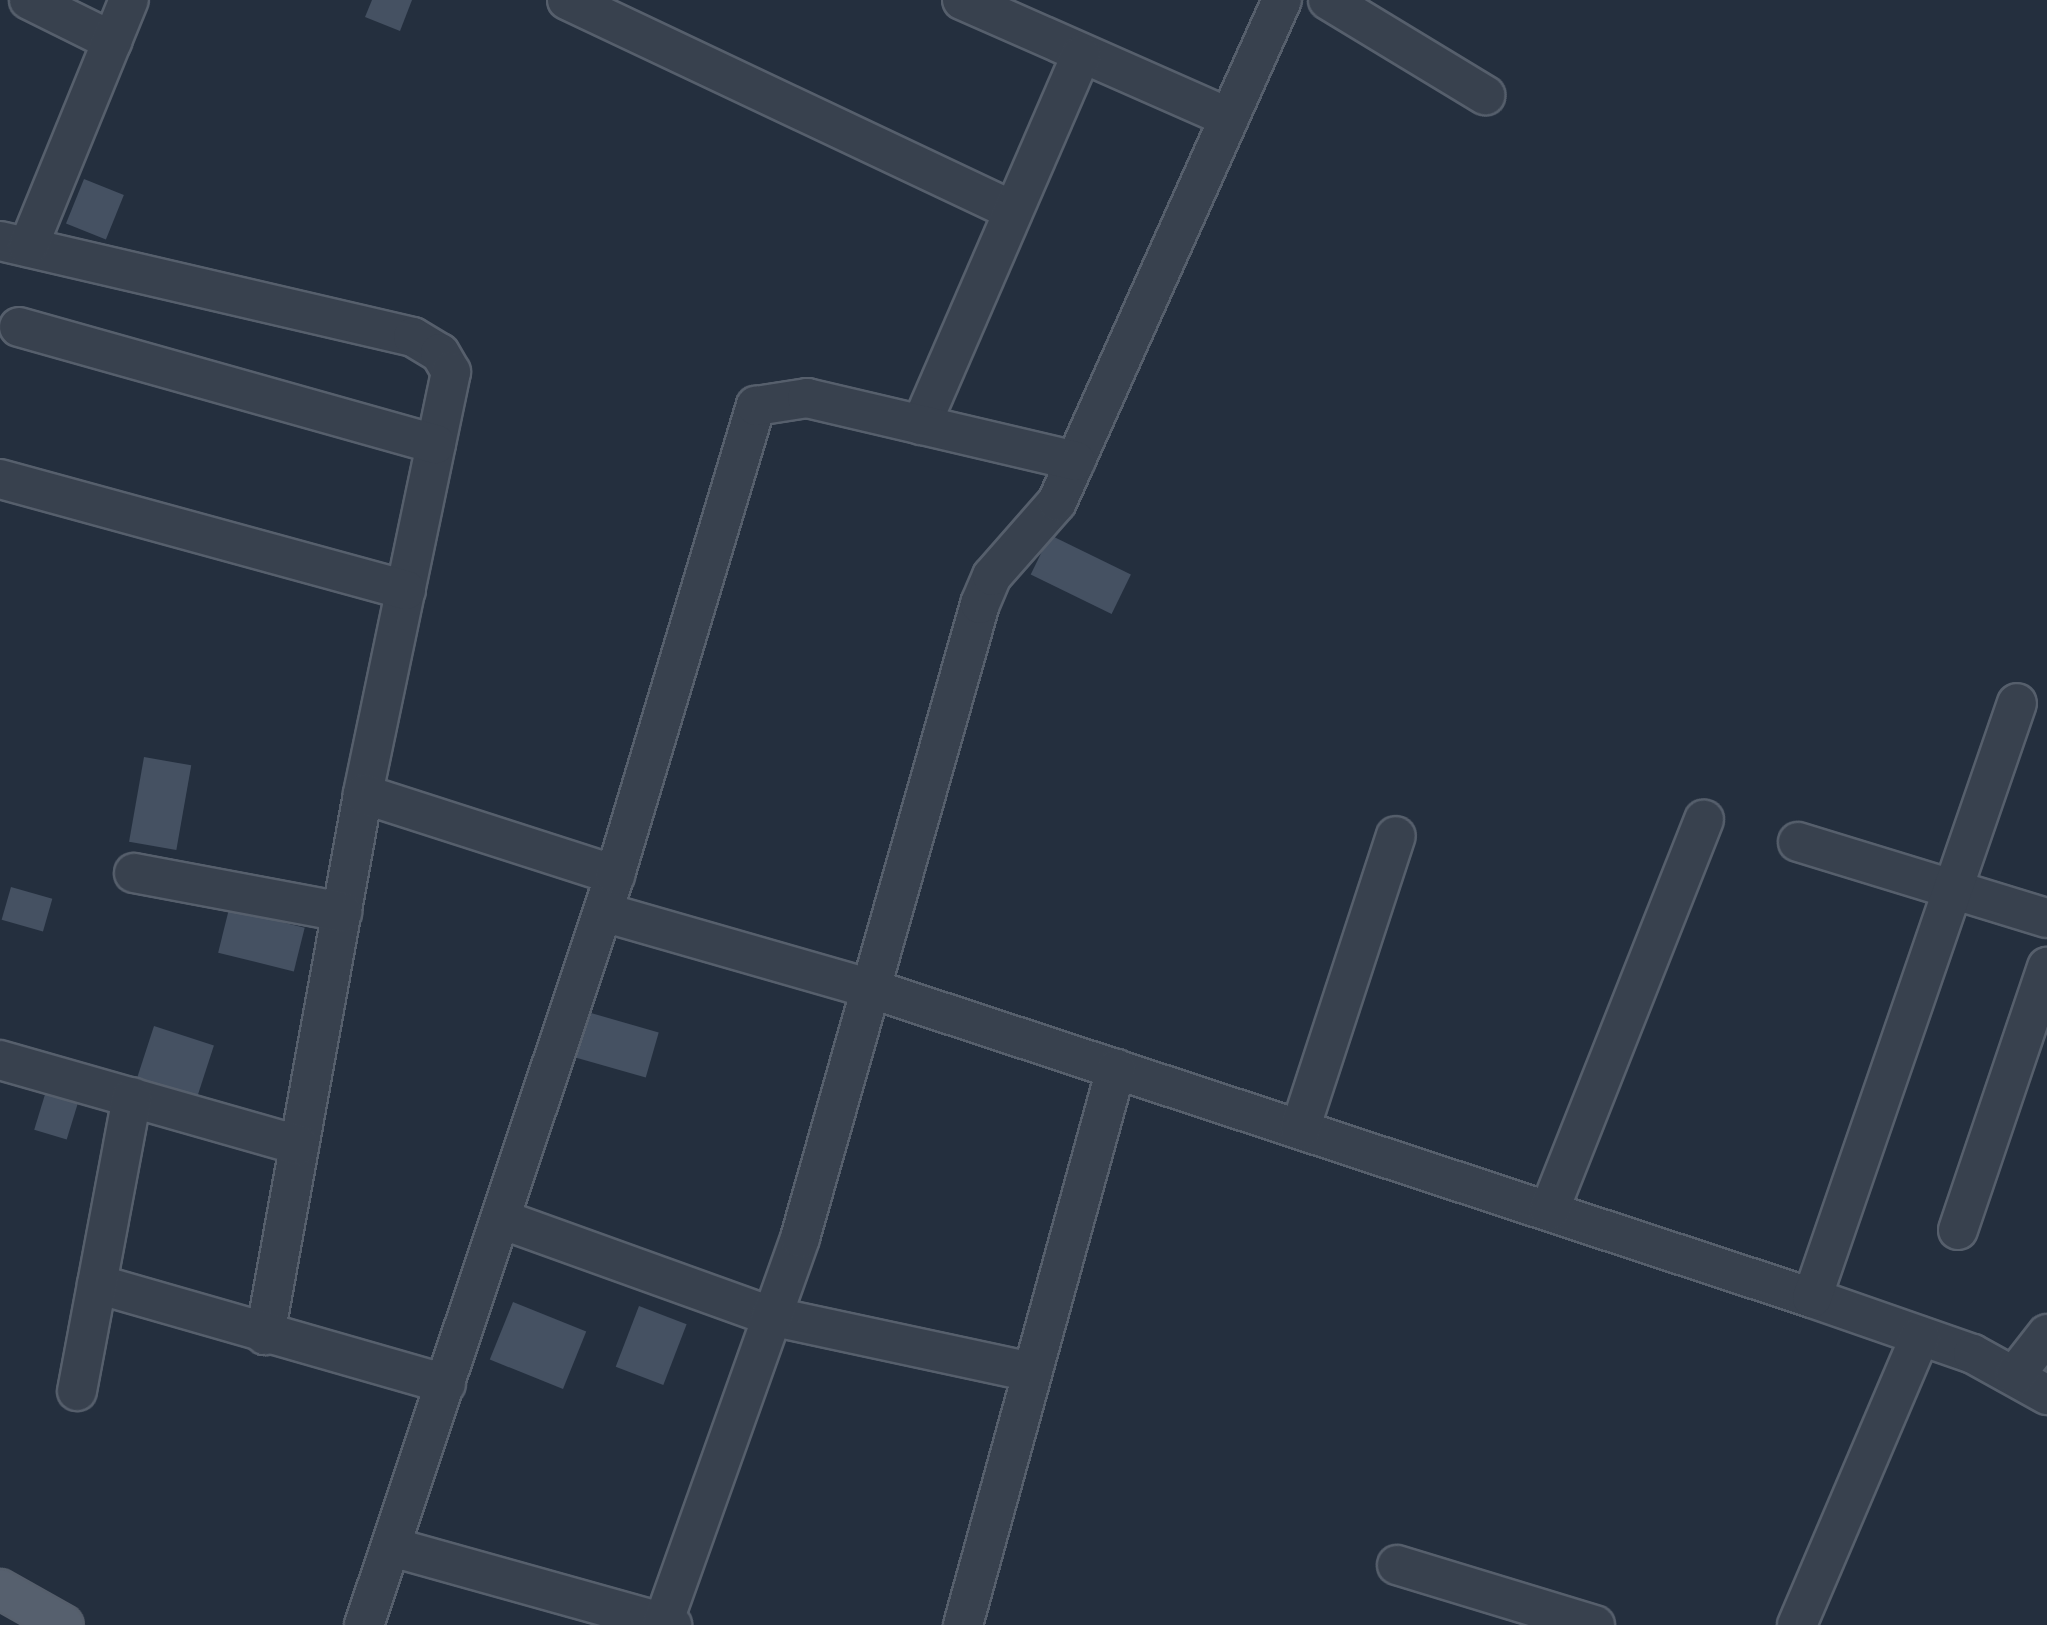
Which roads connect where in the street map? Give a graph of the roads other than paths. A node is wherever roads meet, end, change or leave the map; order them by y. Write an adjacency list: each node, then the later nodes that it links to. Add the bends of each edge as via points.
1 (29, 0): 7 (street)
2 (129, 0): 7 (street)
3 (567, 0): 11 (street)
4 (962, 0): 8 (street)
5 (1282, 0): 10 (street)
6 (1328, 0): 9 (street)
7 (112, 41): 12 (street)
8 (1081, 55): 10 (street); 11 (street)
9 (1485, 95)
10 (1229, 118): 16 (street)
11 (1013, 211): 14 (street)
12 (14, 244): 15 (street, via 413,337 440,354 451,372)
13 (19, 327): 15 (street)
14 (921, 425): 16 (street); 25 (street, via 807,398 756,406)
15 (436, 444): 18 (street)
16 (1076, 461): 31 (street, via 1057,502 992,576 980,604)
17 (0, 479): 18 (street)
18 (406, 590): 20 (street)
19 (2017, 703): 26 (street)
20 (363, 794): 25 (street); 27 (street)
21 (1704, 820): 37 (street)
22 (1396, 836): 35 (street)
23 (1798, 842): 26 (street)
24 (134, 873): 27 (street)
25 (615, 875): 28 (street)
26 (1950, 890): 29 (street); 41 (street)
27 (341, 912): 36 (street)
28 (603, 912): 31 (street); 38 (street)
29 (2047, 918)
30 (2047, 967): 39 (street)
31 (875, 990): 33 (street); 42 (street, via 800,1238)
32 (0, 1060): 34 (street)
33 (1116, 1069): 35 (street); 46 (street)
34 (132, 1097): 36 (street); 40 (street)
35 (1300, 1129): 37 (street)
36 (299, 1145): 44 (street)
37 (1549, 1212): 41 (street)
38 (501, 1219): 42 (street); 47 (street)
39 (1958, 1230)
40 (97, 1284): 44 (street); 49 (street)
41 (1812, 1298): 45 (street)
42 (770, 1316): 46 (street); 53 (street)
43 (2047, 1334): 48 (street)
44 (265, 1335): 47 (street)
45 (1920, 1336): 48 (street); 58 (street)
46 (1032, 1372): 56 (street)
47 (446, 1384): 50 (street)
48 (2031, 1385)
49 (77, 1391)
50 (392, 1547): 53 (street); 55 (street)
51 (1396, 1565): 57 (street)
52 (0, 1589): 54 (main road)
53 (667, 1624)
54 (64, 1625)
55 (364, 1625)
56 (963, 1625)
57 (1595, 1625)
58 (1797, 1625)

